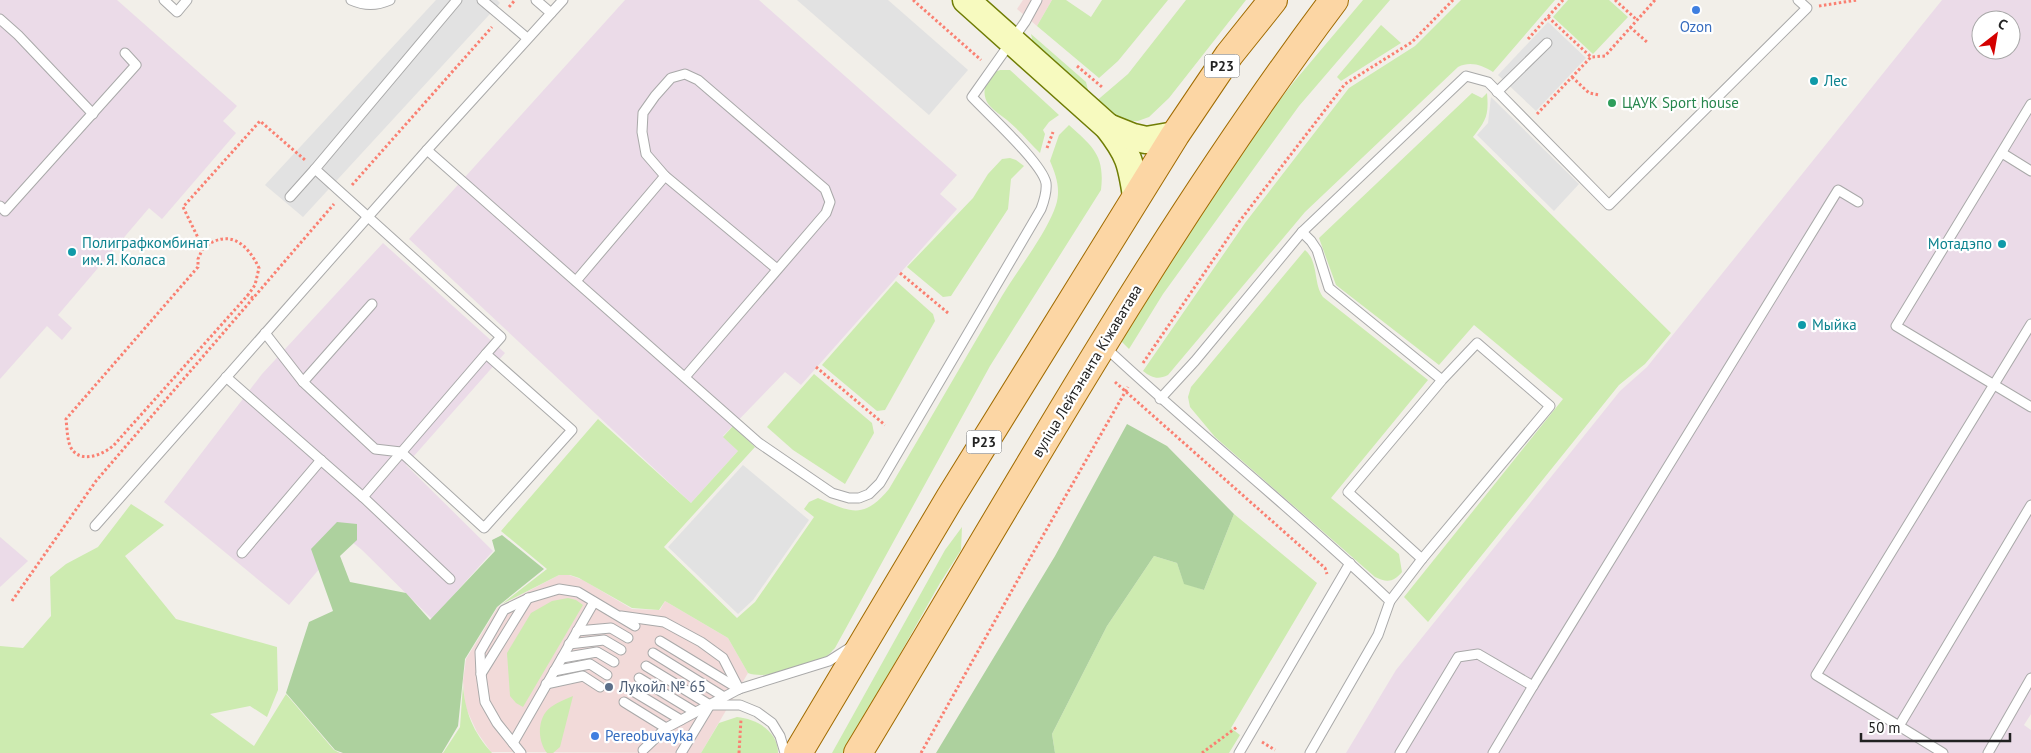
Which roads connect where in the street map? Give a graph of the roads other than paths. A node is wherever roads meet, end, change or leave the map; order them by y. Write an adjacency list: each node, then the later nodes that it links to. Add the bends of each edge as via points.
1 (164, 0): 2 (lane, via 178,12)
2 (187, 0)
3 (351, 0): 4 (lane, via 380,5)
4 (390, 0)
5 (457, 0): 27 (lane)
6 (482, 0): 16 (lane)
7 (536, 0): 14 (lane)
8 (563, 0): 14 (lane)
9 (966, 0): 17 (street)
10 (1037, 0): 17 (lane)
11 (1273, 0): 24 (main road, Р23, via 1229,55)
12 (1334, 0): 41 (main road, вуліца Лейтэнанта Кіжаватава, via 1223,155)
13 (1798, 0): 20 (lane, via 1806,8 1610,205)
14 (551, 13): 16 (lane)
15 (0, 19): 22 (lane)
16 (527, 38): 25 (lane)
17 (1011, 40): 23 (street); 44 (lane, via 972,97 1046,180 1042,210 880,484 859,498 832,493 759,442)
18 (1547, 43): 20 (lane)
19 (125, 53): 22 (lane, via 136,65)
20 (1497, 92): 35 (lane, via 1488,82 1466,76)
21 (2031, 104): 26 (lane)
22 (93, 114): 33 (lane, via 5,211)
23 (1108, 127): 24 (street, via 1146,140); 30 (street, via 1131,164)
24 (1175, 135): 30 (main road, Р23)
25 (427, 150): 34 (lane); 37 (lane)
26 (2002, 152): 28 (lane); 47 (lane, via 1896,326)
27 (315, 169): 31 (lane); 34 (lane)
28 (2031, 171)
29 (665, 176): 36 (lane); 36 (lane, via 646,154 643,113 671,78 685,74 698,80 826,189 830,202 826,213); 37 (lane)
30 (1136, 196): 65 (main road, Р23)
31 (290, 197)
32 (1858, 202): 80 (lane, via 1838,190)
33 (0, 206)
34 (369, 217): 40 (lane); 42 (lane, via 501,337)
35 (1302, 232): 45 (lane, via 1317,250 1329,288); 48 (lane)
36 (776, 269): 44 (lane)
37 (576, 281): 44 (lane)
38 (372, 304): 46 (lane)
39 (2031, 324): 47 (lane)
40 (265, 333): 43 (lane); 46 (lane)
41 (1102, 345): 48 (lane); 97 (main road, вуліца Лейтэнанта Кіжаватава)
42 (486, 354): 50 (lane); 50 (lane, via 572,430 484,528)
43 (226, 377): 51 (lane); 54 (lane)
44 (685, 377)
45 (1442, 380): 56 (lane, via 1348,492); 56 (lane, via 1477,342 1550,406)
46 (303, 382): 50 (lane, via 375,449)
47 (1994, 385): 49 (lane); 89 (lane, via 1816,675)
48 (1160, 399): 57 (lane)
49 (2031, 407)
50 (401, 452): 52 (lane)
51 (321, 460): 52 (lane); 55 (lane)
52 (363, 497): 58 (lane)
53 (2031, 505): 89 (lane)
54 (95, 526)
55 (242, 552)
56 (1422, 559): 61 (lane)
57 (1350, 563): 61 (lane); 98 (lane)
58 (450, 580)
59 (529, 598): 60 (lane, via 559,589 578,592); 75 (lane); 75 (lane, via 504,610 480,652)
60 (594, 602): 62 (lane); 64 (lane)
61 (1390, 602): 99 (lane, via 1378,635)
62 (618, 616): 63 (lane); 82 (lane, via 664,622 702,642 723,658)
63 (635, 626)
64 (578, 631): 66 (lane, via 611,628); 68 (lane)
65 (868, 636): 82 (lane, via 829,661); 96 (main road, Р23)
66 (628, 638)
67 (660, 641): 82 (lane)
68 (569, 644): 69 (lane, via 604,640); 71 (lane)
69 (621, 650)
70 (653, 653): 84 (lane)
71 (562, 658): 72 (lane, via 597,652); 74 (lane)
72 (614, 662)
73 (646, 666): 86 (lane)
74 (554, 671): 76 (lane, via 590,664); 79 (lane)
75 (480, 674): 91 (lane, via 485,702)
76 (607, 674)
77 (639, 678): 87 (lane)
78 (2031, 678): 103 (lane)
79 (546, 684): 81 (lane, via 583,676); 91 (lane)
80 (1533, 686): 100 (lane, via 1478,654 1458,658); 101 (lane)
81 (600, 687)
82 (739, 689): 84 (lane)
83 (632, 690): 88 (lane)
84 (724, 697): 86 (lane)
85 (624, 702): 90 (lane)
86 (710, 704): 87 (lane); 94 (lane); 95 (lane, via 740,705 757,712 772,723)
87 (695, 712): 88 (lane)
88 (681, 720): 90 (lane)
89 (1899, 726): 102 (lane)
90 (666, 728): 92 (lane)
91 (513, 743): 93 (lane)
92 (643, 750)
93 (521, 753)
94 (681, 753)
95 (785, 753)
96 (798, 753)
97 (858, 753)
98 (1239, 753)
99 (1310, 753)
100 (1400, 753)
101 (1493, 753)
102 (1943, 753)
103 (1988, 753)

